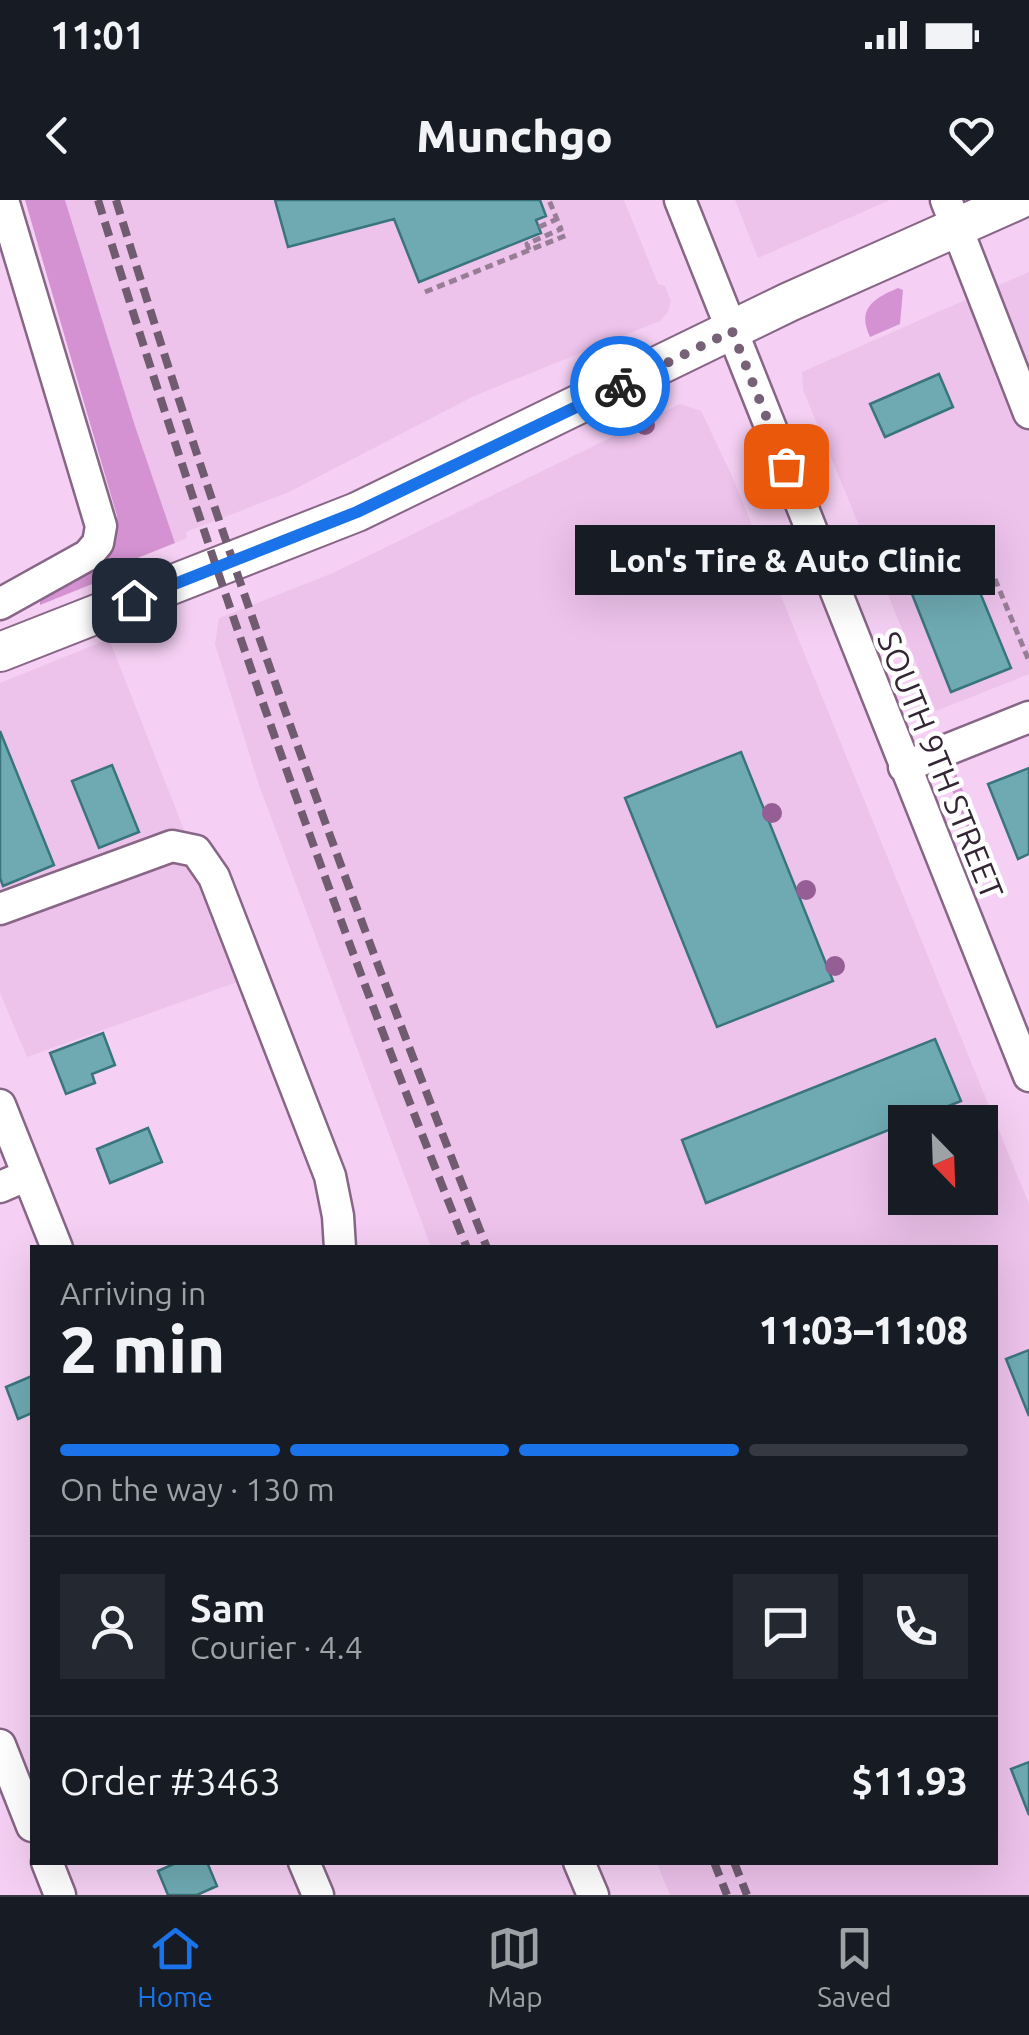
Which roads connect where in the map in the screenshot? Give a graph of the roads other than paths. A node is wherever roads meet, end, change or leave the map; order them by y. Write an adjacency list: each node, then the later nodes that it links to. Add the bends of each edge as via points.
1 (3, 200): 7 (street, via 101,526 88,555)
2 (680, 200): 5 (street, SOUTH 9TH STREET)
3 (1018, 200): 4 (main road)
4 (950, 214): 5 (main road); 6 (street)
5 (732, 331): 8 (main road, via 357,512); 10 (street, SOUTH 9TH STREET)
6 (1029, 412)
7 (0, 604)
8 (0, 652)
9 (1029, 717): 10 (street)
10 (904, 767): 12 (street, SOUTH 9TH STREET)
11 (0, 909): 17 (street, via 172,846 196,852 214,876 330,1176)
12 (1029, 1076)
13 (0, 1104): 14 (street)
14 (28, 1175): 15 (street); 16 (street)
15 (0, 1188)
16 (57, 1245)
17 (340, 1245)
18 (0, 1745): 19 (street)
19 (30, 1821)
20 (48, 1865): 23 (street)
21 (305, 1865): 24 (street)
22 (580, 1865): 25 (street)
23 (60, 1895)
24 (318, 1895)
25 (592, 1895)

